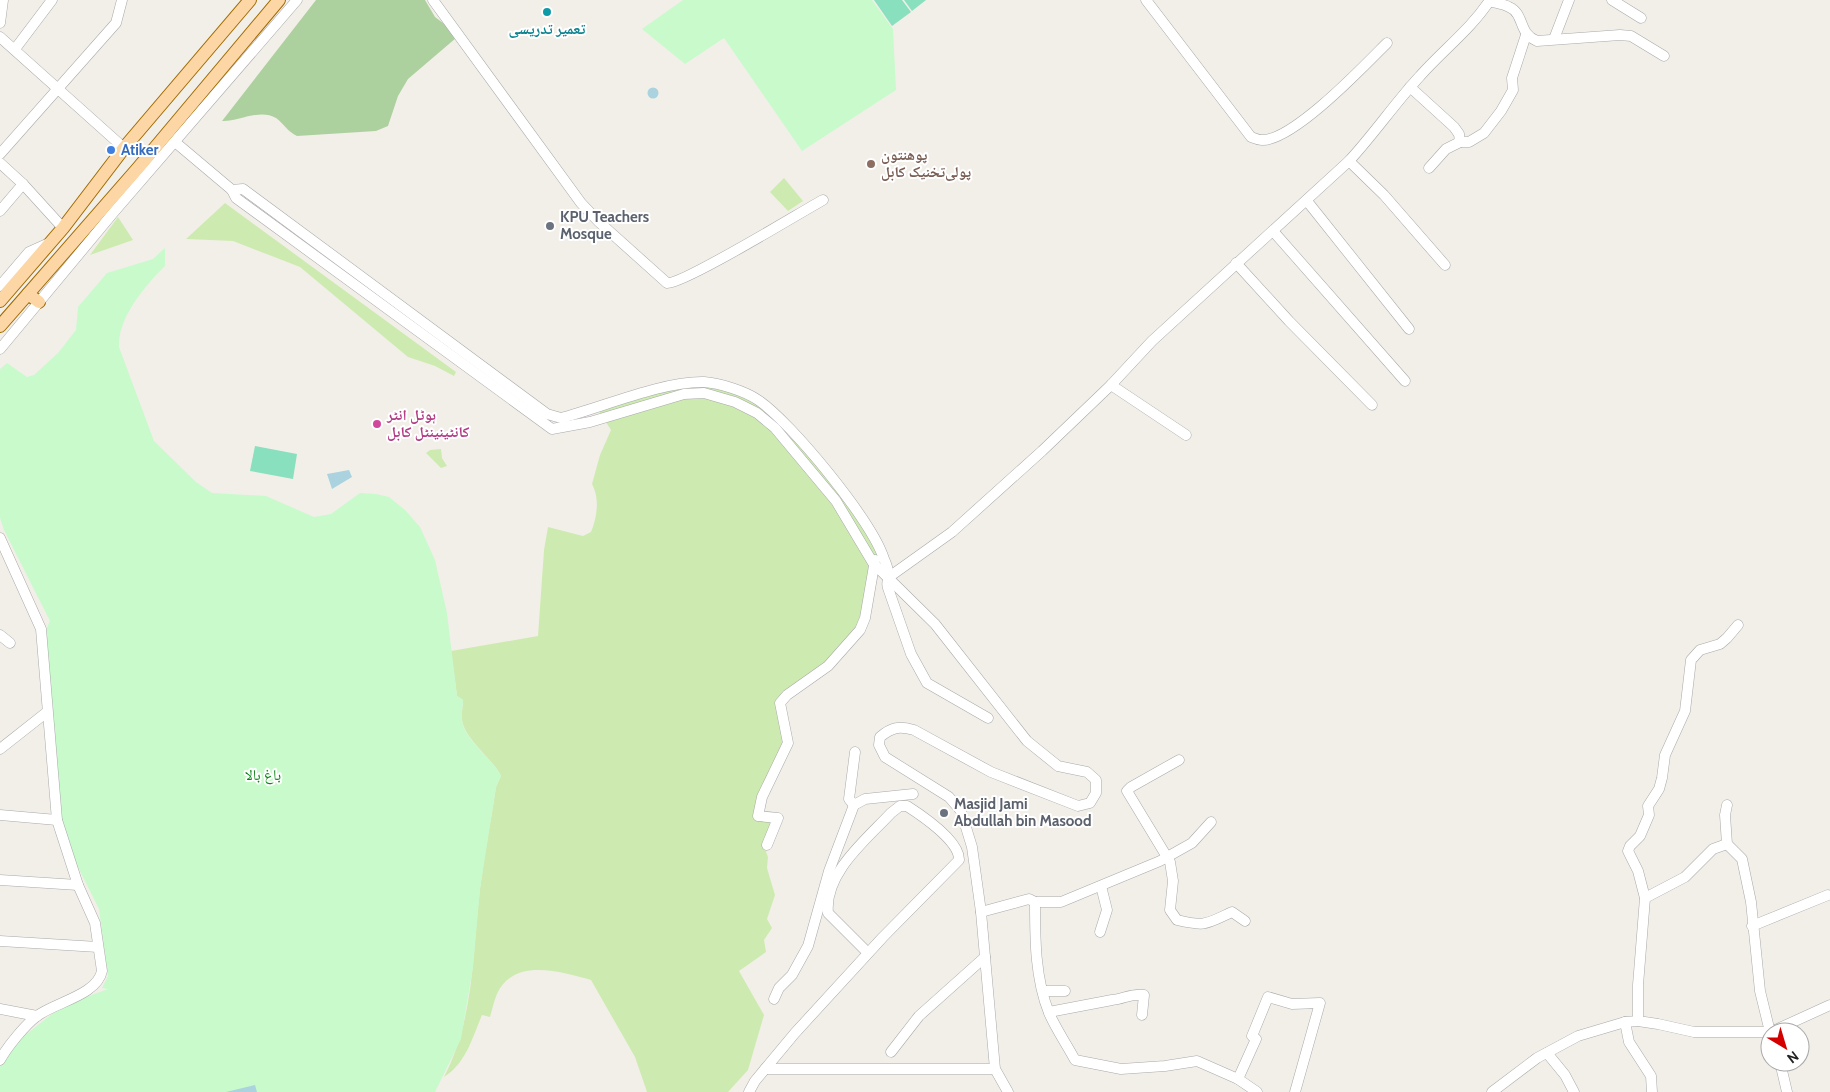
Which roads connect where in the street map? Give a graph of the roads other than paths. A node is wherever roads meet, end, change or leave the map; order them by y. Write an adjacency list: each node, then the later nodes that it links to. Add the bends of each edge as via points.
1 (3, 0): 13 (street)
2 (52, 0): 18 (street)
3 (122, 0): 21 (street, via 116,23)
4 (250, 0): 24 (main road)
5 (280, 0): 29 (main road)
6 (296, 0): 22 (street)
7 (433, 0): 31 (street, via 581,203 667,283 700,270)
8 (1146, 0): 17 (street, via 1250,138 1261,141 1281,134 1315,111)
9 (1569, 0): 15 (street)
10 (1612, 0): 12 (street)
11 (1490, 1): 14 (street, via 1509,6 1517,14); 20 (street)
12 (1641, 18)
13 (0, 23)
14 (1526, 35): 15 (street, via 1537,41); 23 (street, via 1512,78 1513,90 1501,112 1484,133 1469,142)
15 (1554, 39): 19 (street, via 1631,36)
16 (1, 40): 18 (street)
17 (1387, 44)
18 (14, 49): 21 (street)
19 (1664, 56)
20 (1410, 86): 23 (street, via 1454,127); 26 (street, via 1376,132)
21 (57, 87): 24 (street); 25 (street)
22 (175, 142): 29 (street); 47 (street, via 232,190 243,189)
23 (1460, 142): 28 (street, via 1446,148)
24 (124, 148): 35 (main road)
25 (0, 154)
26 (1349, 161): 32 (street); 39 (street, via 1384,195)
27 (0, 163): 30 (street)
28 (1429, 168)
29 (142, 171): 33 (main road)
30 (24, 184): 34 (street); 35 (street)
31 (823, 200)
32 (1307, 201): 36 (street); 45 (street)
33 (109, 209): 41 (main road); 43 (street)
34 (0, 211)
35 (63, 228): 37 (main road)
36 (1274, 231): 38 (street); 48 (street)
37 (50, 242): 40 (street, via 30,252); 42 (main road)
38 (1236, 262): 49 (street, via 1152,341); 50 (street, via 1289,321)
39 (1445, 265)
40 (0, 286)
41 (28, 294): 43 (main road); 44 (main road)
42 (0, 301)
43 (40, 302): 46 (street)
44 (0, 326)
45 (1409, 329)
46 (0, 349)
47 (486, 376): 51 (street, via 547,414 561,418); 52 (street, via 552,429)
48 (1404, 380)
49 (1111, 385): 53 (street); 57 (street, via 952,532)
50 (1372, 404)
51 (586, 411): 52 (street); 55 (street, via 681,383 706,382 756,398 778,416 844,493)
52 (590, 422): 56 (street, via 684,394 704,393 735,402 757,413 775,428 836,501)
53 (1186, 435)
54 (0, 538): 61 (street, via 41,629)
55 (880, 551): 56 (street); 57 (street)
56 (873, 563): 57 (street); 73 (street, via 865,618 860,630 828,666 780,703 788,743 762,797 758,816 778,818)
57 (888, 577): 62 (street, via 886,583 911,654 927,683); 81 (street, via 955,647 1027,741 1058,766 1087,772 1096,780 1096,793 1090,803 1078,806 990,772 914,730 901,726 890,728 880,737 885,757 949,797 961,811 972,847)
58 (1738, 625): 79 (street, via 1720,644 1700,650 1691,660 1685,710 1668,746 1660,783 1648,806 1649,814 1640,836 1628,851 1638,871)
59 (0, 635): 60 (street)
60 (10, 643)
61 (47, 712): 63 (street); 70 (street)
62 (988, 718)
63 (0, 749)
64 (855, 752): 67 (street, via 849,799)
65 (1179, 760): 74 (street, via 1127,791)
66 (913, 794): 67 (street, via 865,799)
67 (854, 805): 91 (street, via 829,871 808,946 792,976 779,988)
68 (1727, 805): 72 (street)
69 (0, 815): 70 (street)
70 (57, 820): 76 (street)
71 (1211, 822): 74 (street, via 1192,843)
72 (1727, 844): 79 (street, via 1713,849 1685,877); 83 (street, via 1742,859 1751,902)
73 (766, 845)
74 (1166, 856): 77 (street); 82 (street, via 1173,881 1170,910 1177,920 1205,925 1232,912)
75 (0, 880): 76 (street)
76 (78, 886): 86 (street, via 95,923)
77 (1101, 886): 80 (street, via 1061,902); 84 (street, via 1107,910)
78 (1828, 895): 83 (street)
79 (1645, 898): 97 (street)
80 (1034, 902): 81 (street, via 1028,899); 90 (street, via 1035,948)
81 (981, 912): 88 (street)
82 (1245, 921)
83 (1752, 926): 97 (street, via 1760,991 1770,1032 1694,1032)
84 (1100, 932)
85 (0, 942): 86 (street)
86 (98, 947): 96 (street, via 102,971 97,983)
87 (868, 953): 87 (street, via 828,913 831,888 842,867 891,813 900,806 907,806 943,833 957,851 959,860); 103 (street)
88 (985, 957): 100 (street, via 919,1016); 104 (street)
89 (1065, 990): 90 (street)
90 (1043, 991): 94 (street)
91 (774, 999)
92 (1830, 1005): 99 (street)
93 (0, 1009): 96 (street)
94 (1049, 1012): 95 (street, via 1122,1000 1131,994 1144,995); 106 (street, via 1076,1060 1120,1069 1197,1061)
95 (1142, 1015)
96 (37, 1016): 102 (street)
97 (1638, 1021): 98 (street)
98 (1625, 1022): 101 (street, via 1578,1036); 113 (street, via 1629,1042 1651,1076)
99 (1793, 1022)
100 (891, 1052)
101 (1547, 1053): 111 (street); 112 (street)
102 (0, 1060)
103 (765, 1069): 104 (street); 107 (street)
104 (995, 1069): 108 (street)
105 (1782, 1072): 114 (street)
106 (1238, 1078): 109 (street); 110 (street, via 1256,1039 1252,1036 1268,997 1292,1004 1320,1003)
107 (749, 1092)
108 (1008, 1092)
109 (1257, 1092)
110 (1295, 1092)
111 (1492, 1092)
112 (1574, 1092)
113 (1652, 1092)
114 (1787, 1092)

